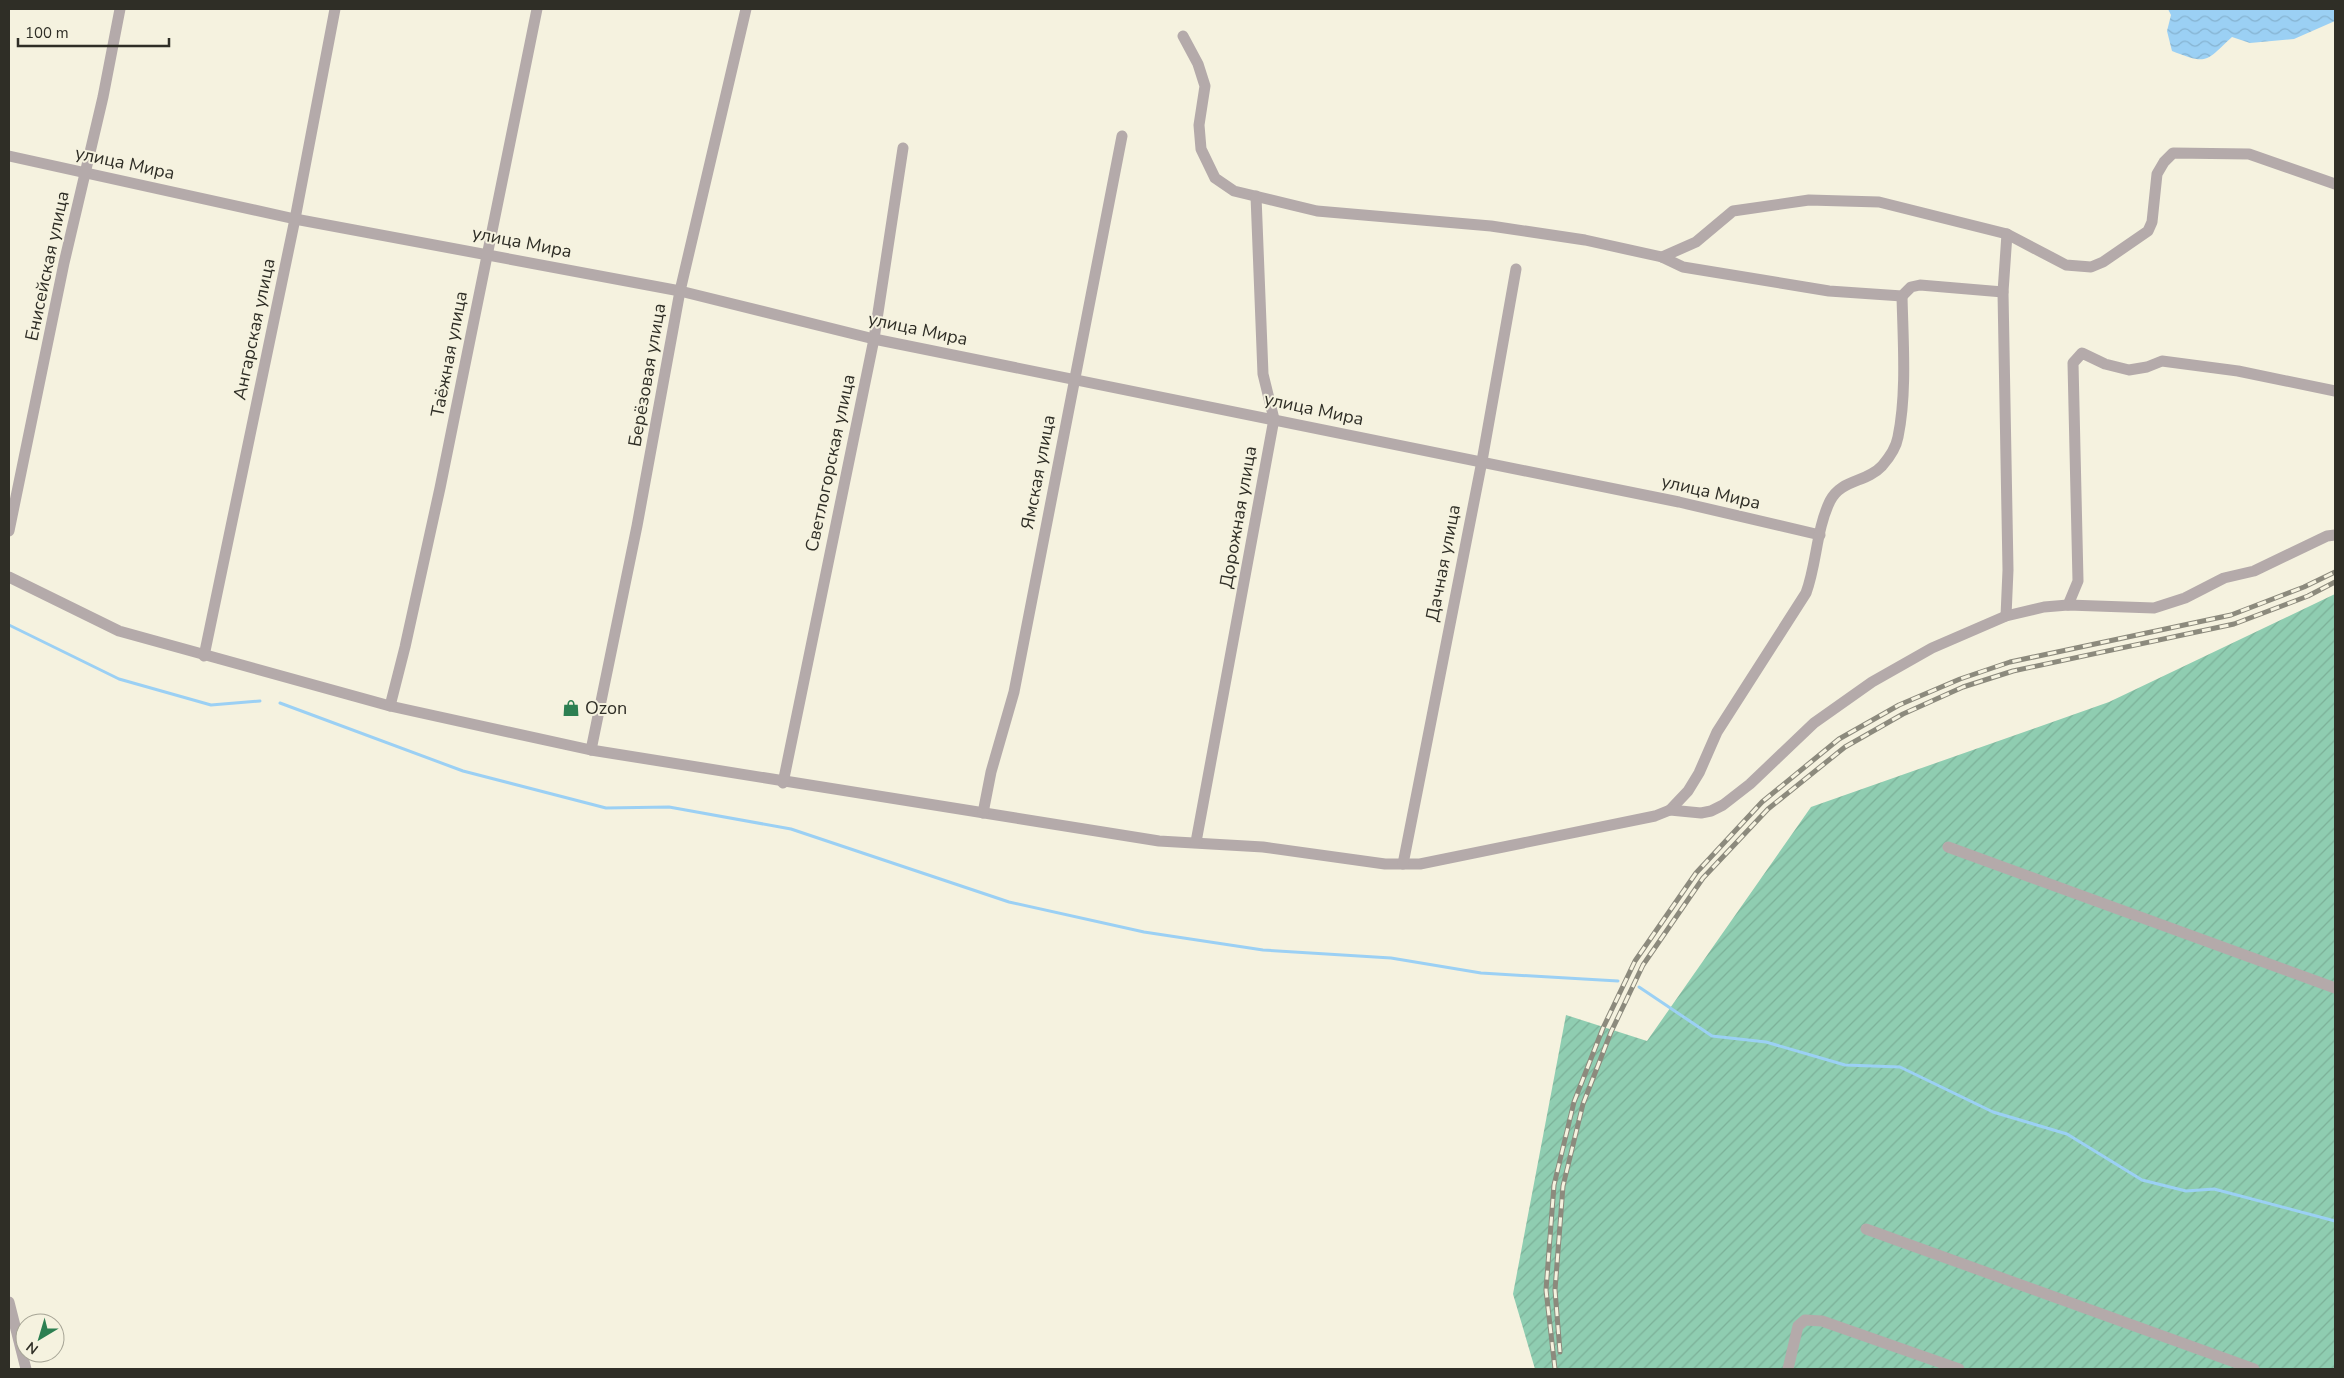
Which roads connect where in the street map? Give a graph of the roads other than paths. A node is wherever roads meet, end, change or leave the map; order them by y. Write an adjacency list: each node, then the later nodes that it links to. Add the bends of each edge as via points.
1 (120, 9): 9 (street, Енисейская улица)
2 (335, 9): 12 (street, Ангарская улица)
3 (537, 9): 14 (street, Таёжная улица)
4 (746, 9): 17 (street, Берёзовая улица)
5 (1183, 36): 11 (street, via 1205,86 1199,125 1201,149 1206,161 1215,178 1224,186 1234,192)
6 (1122, 136): 21 (street, Ямская улица)
7 (903, 148): 20 (street, Светлогорская улица)
8 (9, 156): 9 (street, улица Мира)
9 (85, 172): 12 (street, улица Мира); 25 (street, Енисейская улица)
10 (2335, 184): 13 (street, via 2248,154 2173,154 2157,174 2152,222 2148,231 2103,262 2091,267 2066,265)
11 (1256, 196): 15 (street, via 1317,211 1490,226 1584,240); 23 (street, Дорожная улица, via 1263,374)
12 (295, 219): 14 (street, улица Мира); 31 (street, Ангарская улица)
13 (2007, 234): 15 (street, via 1880,202 1809,200 1733,211 1696,242); 18 (street)
14 (487, 253): 17 (street, улица Мира); 32 (street, Таёжная улица, via 438,497)
15 (1662, 257): 19 (street, via 1683,267 1829,291)
16 (1516, 269): 24 (street, Дачная улица)
17 (680, 291): 20 (street, улица Мира); 33 (street, Берёзовая улица)
18 (2003, 292): 19 (street, via 1920,285 1911,287); 30 (street)
19 (1902, 296): 26 (street, via 1904,367 1898,437 1889,457 1875,473 1849,482 1834,494)
20 (874, 339): 21 (street, улица Мира); 34 (street, Светлогорская улица)
21 (1073, 379): 23 (street, улица Мира); 36 (street, Ямская улица, via 1014,692)
22 (2335, 391): 29 (street, via 2238,371 2162,361 2129,370 2105,364 2082,353 2073,363 2078,580)
23 (1274, 418): 24 (street, улица Мира); 37 (street, Дорожная улица)
24 (1482, 461): 26 (street, улица Мира); 39 (street, Дачная улица)
25 (9, 531)
26 (1820, 535): 35 (street, via 1806,593 1717,732 1688,791)
27 (2335, 535): 29 (street, via 2254,571 2224,578 2185,598 2154,608)
28 (9, 577): 31 (street, via 119,631)
29 (2068, 605): 30 (street)
30 (2006, 616): 35 (street, via 1932,648 1872,682 1814,723 1734,798 1711,811)
31 (204, 656): 32 (street)
32 (390, 706): 33 (street)
33 (591, 750): 34 (street)
34 (783, 782): 36 (street)
35 (1670, 810): 39 (street, via 1655,816 1420,864)
36 (983, 813): 37 (street, via 1159,841)
37 (1196, 842): 39 (street, via 1263,846)
38 (1948, 847): 40 (street)
39 (1403, 864)
40 (2335, 988)
41 (1866, 1228): 46 (street)
42 (9, 1302): 43 (street)
43 (26, 1369)
44 (1788, 1369): 45 (street, via 1798,1326 1806,1320 1822,1321)
45 (1959, 1369)
46 (2254, 1369)

